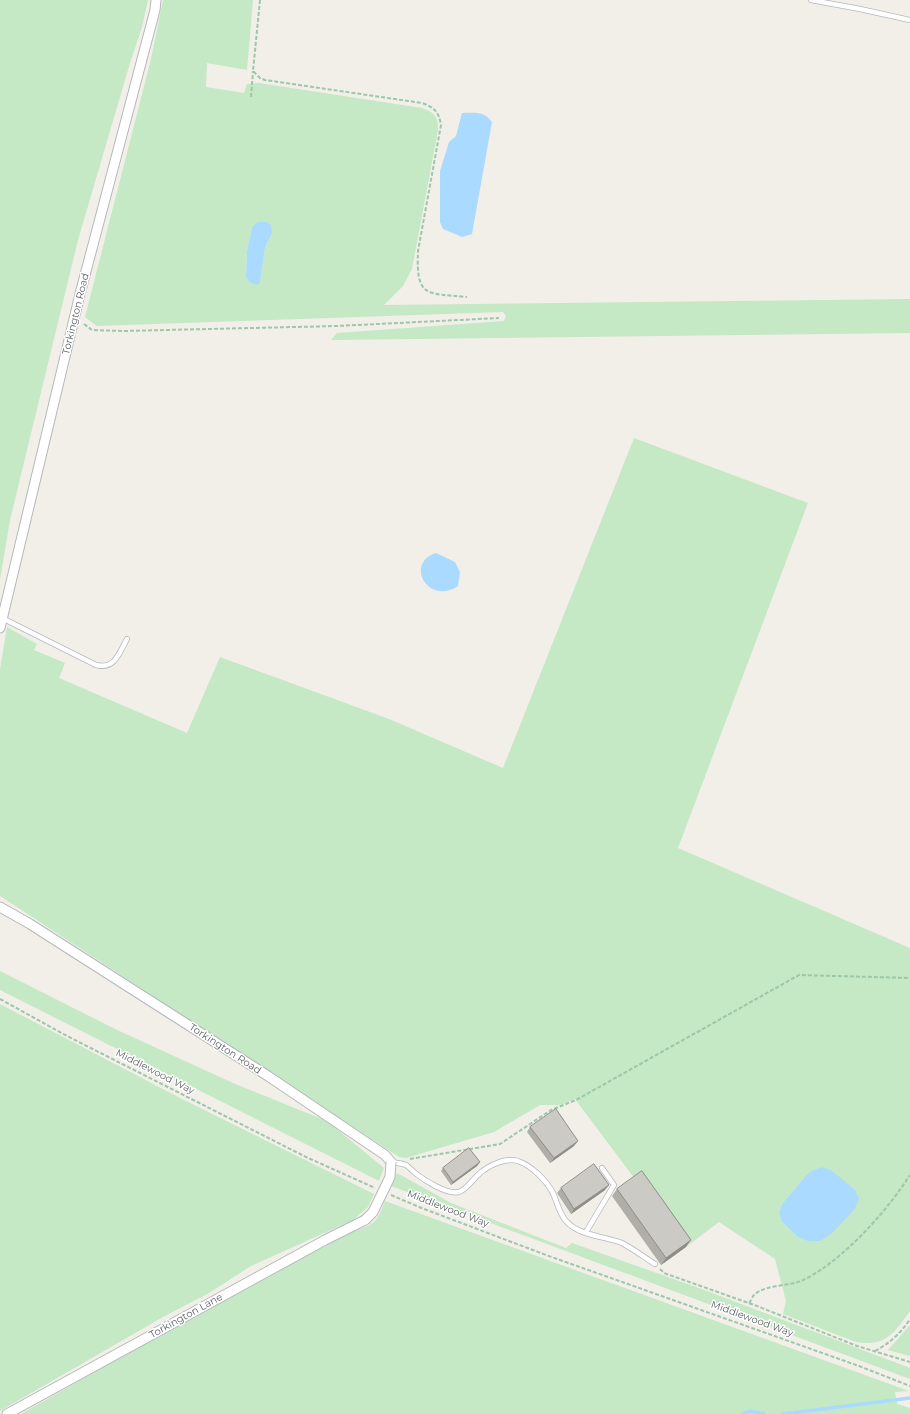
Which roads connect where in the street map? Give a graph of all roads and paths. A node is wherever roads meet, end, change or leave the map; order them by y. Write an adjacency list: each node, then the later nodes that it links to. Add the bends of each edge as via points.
1 (156, 0): 8 (street, Torkington Road)
2 (260, 0): 5 (path)
3 (811, 0): 4 (lane)
4 (910, 20)
5 (253, 71): 6 (path); 7 (path, via 265,80 422,103 436,110 441,125 417,269 425,290 431,294)
6 (251, 97)
7 (467, 297)
8 (75, 316): 9 (path, via 92,330 123,331 337,326); 10 (street, Torkington Road)
9 (499, 318)
10 (2, 618): 11 (street, Torkington Road); 12 (lane, via 104,667 116,659)
11 (0, 628)
12 (127, 639)
13 (0, 907): 16 (street, Torkington Road, via 268,1076 385,1155)
14 (910, 978): 16 (path, via 799,975 576,1100 551,1110 500,1144)
15 (0, 999): 19 (path, Middlewood Way, via 67,1036 306,1157)
16 (391, 1162): 21 (lane, via 405,1165 434,1185 458,1192 489,1167 508,1160 516,1160 529,1167 545,1182 565,1220 573,1227); 28 (street, Torkington Lane, bridge, via 390,1177 373,1212 365,1220)
17 (602, 1168): 21 (lane, via 614,1185)
18 (910, 1175): 23 (path, via 880,1216 822,1269 801,1281 755,1294)
19 (377, 1188)
20 (391, 1195): 27 (path, Middlewood Way, via 546,1255)
21 (586, 1232): 22 (lane, via 622,1244)
22 (655, 1264): 23 (path, via 664,1273)
23 (749, 1303): 25 (path, via 856,1346)
24 (910, 1318): 25 (path, via 898,1334)
25 (875, 1351): 26 (path)
26 (910, 1362)
27 (910, 1386)
28 (7, 1414)

